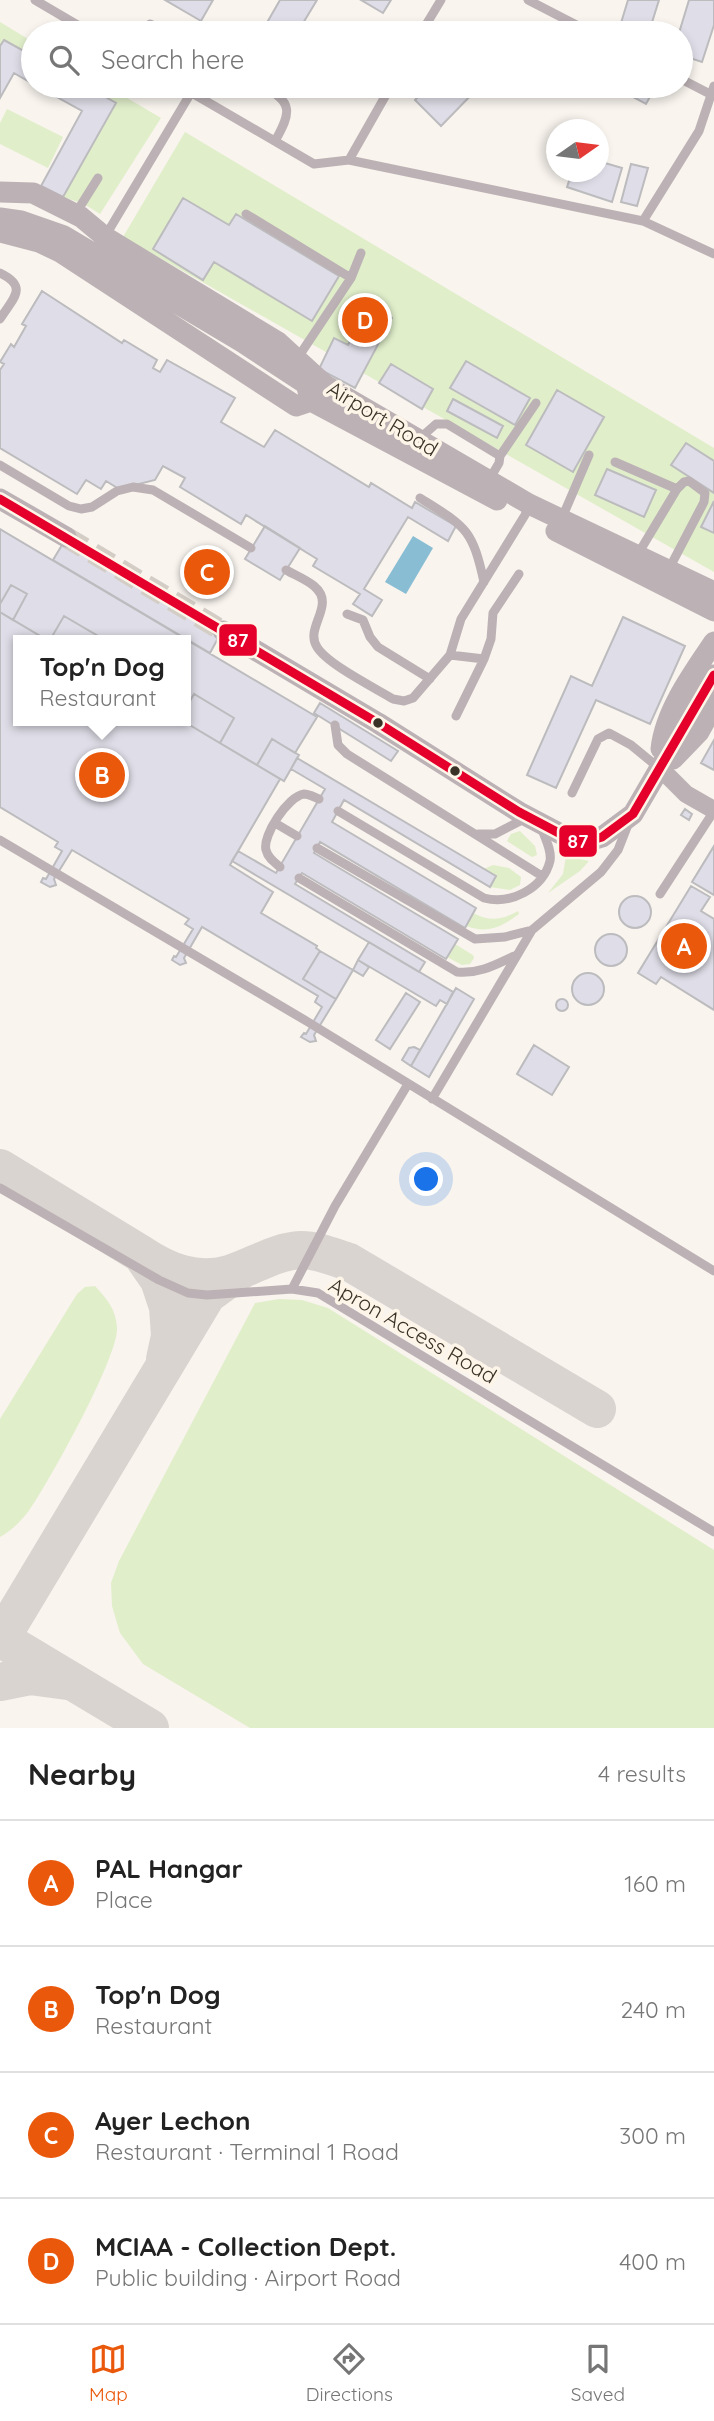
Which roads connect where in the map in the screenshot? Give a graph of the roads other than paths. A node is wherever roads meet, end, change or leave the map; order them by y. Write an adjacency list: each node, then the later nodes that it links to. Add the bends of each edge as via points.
1 (35, 0): 4 (lane)
2 (440, 0): 5 (lane)
3 (528, 0): 6 (lane)
4 (71, 21)
5 (428, 21)
6 (569, 21)
7 (693, 83): 8 (lane)
8 (712, 90): 22 (lane, via 699,131)
9 (188, 98): 24 (lane)
10 (207, 98): 13 (lane)
11 (281, 98): 13 (lane, via 287,120)
12 (384, 98): 14 (lane)
13 (275, 141): 14 (lane, via 314,164)
14 (349, 160): 22 (lane)
15 (97, 178): 20 (lane)
16 (0, 192): 17 (street)
17 (33, 193): 18 (street); 20 (street, Airport Road)
18 (0, 209)
19 (246, 214): 28 (lane)
20 (75, 215): 24 (street, Airport Road)
21 (0, 218): 31 (street, Airport Road, via 21,220 64,236 306,384)
22 (643, 221): 26 (lane)
23 (0, 232): 31 (street, Airport Road, via 60,252 296,406)
24 (105, 237): 30 (street, Airport Road, via 278,342)
25 (361, 253): 28 (lane)
26 (714, 254)
27 (0, 273): 29 (lane, via 18,286)
28 (351, 278): 30 (lane)
29 (0, 319)
30 (297, 359): 33 (street, Airport Road, via 325,385)
31 (311, 401): 42 (street, Airport Road)
32 (536, 403): 35 (lane)
33 (418, 440): 35 (lane, via 441,422); 38 (street, Airport Road)
34 (589, 455): 43 (lane)
35 (500, 456): 38 (lane)
36 (615, 462): 39 (lane)
37 (0, 465): 45 (lane, via 68,506 81,509 117,491 133,487 153,490)
38 (489, 480): 42 (street, Airport Road)
39 (677, 489): 46 (lane); 47 (lane, via 689,481 705,494)
40 (420, 498): 50 (lane, via 461,523 478,555)
41 (0, 499): 44 (street)
42 (527, 510): 43 (street, Airport Road); 50 (lane); 52 (street, Airport Road)
43 (562, 519): 46 (street, Airport Road)
44 (66, 537)
45 (251, 548)
46 (638, 554): 47 (street, Airport Road)
47 (669, 569): 51 (street, Airport Road)
48 (286, 570): 59 (lane, via 320,594 323,609 314,629 315,645 324,656 393,699 413,698)
49 (519, 574): 57 (lane, via 493,612)
50 (484, 582): 56 (lane, via 461,619)
51 (714, 592)
52 (714, 611)
53 (346, 614): 59 (lane, via 363,620 378,647)
54 (223, 631): 69 (street, via 343,710)
55 (714, 642): 63 (street, via 664,732)
56 (450, 655): 57 (lane); 59 (lane)
57 (484, 659): 61 (lane)
58 (714, 675): 63 (street)
59 (430, 679)
60 (714, 705): 63 (street, via 699,732)
61 (456, 716)
62 (335, 725): 71 (lane, via 338,745 347,754)
63 (660, 769): 64 (lane, via 609,733 598,739); 66 (street, via 687,794); 68 (street)
64 (572, 793)
65 (319, 799): 70 (lane, via 295,797)
66 (714, 810): 78 (lane)
67 (338, 811): 76 (lane, via 484,898 511,899 528,891)
68 (633, 814): 69 (street, via 589,841 574,841); 79 (lane, via 618,849 601,872)
69 (534, 820): 71 (lane, via 495,834); 76 (lane, via 550,852 550,862)
70 (275, 823): 72 (lane); 75 (lane, via 265,846)
71 (476, 834): 76 (lane)
72 (297, 836)
73 (0, 839): 81 (lane)
74 (317, 848): 79 (lane, via 475,939)
75 (279, 867)
76 (541, 876)
77 (299, 878): 80 (lane, via 457,972 485,970)
78 (660, 894)
79 (532, 930): 80 (lane)
80 (516, 955): 82 (lane)
81 (408, 1084): 82 (lane); 85 (lane)
82 (432, 1098): 84 (lane)
83 (0, 1188): 85 (lane, Apron Access Road, via 188,1293)
84 (714, 1271)
85 (292, 1289): 86 (lane, Apron Access Road, via 318,1293 359,1316)
86 (714, 1532)

